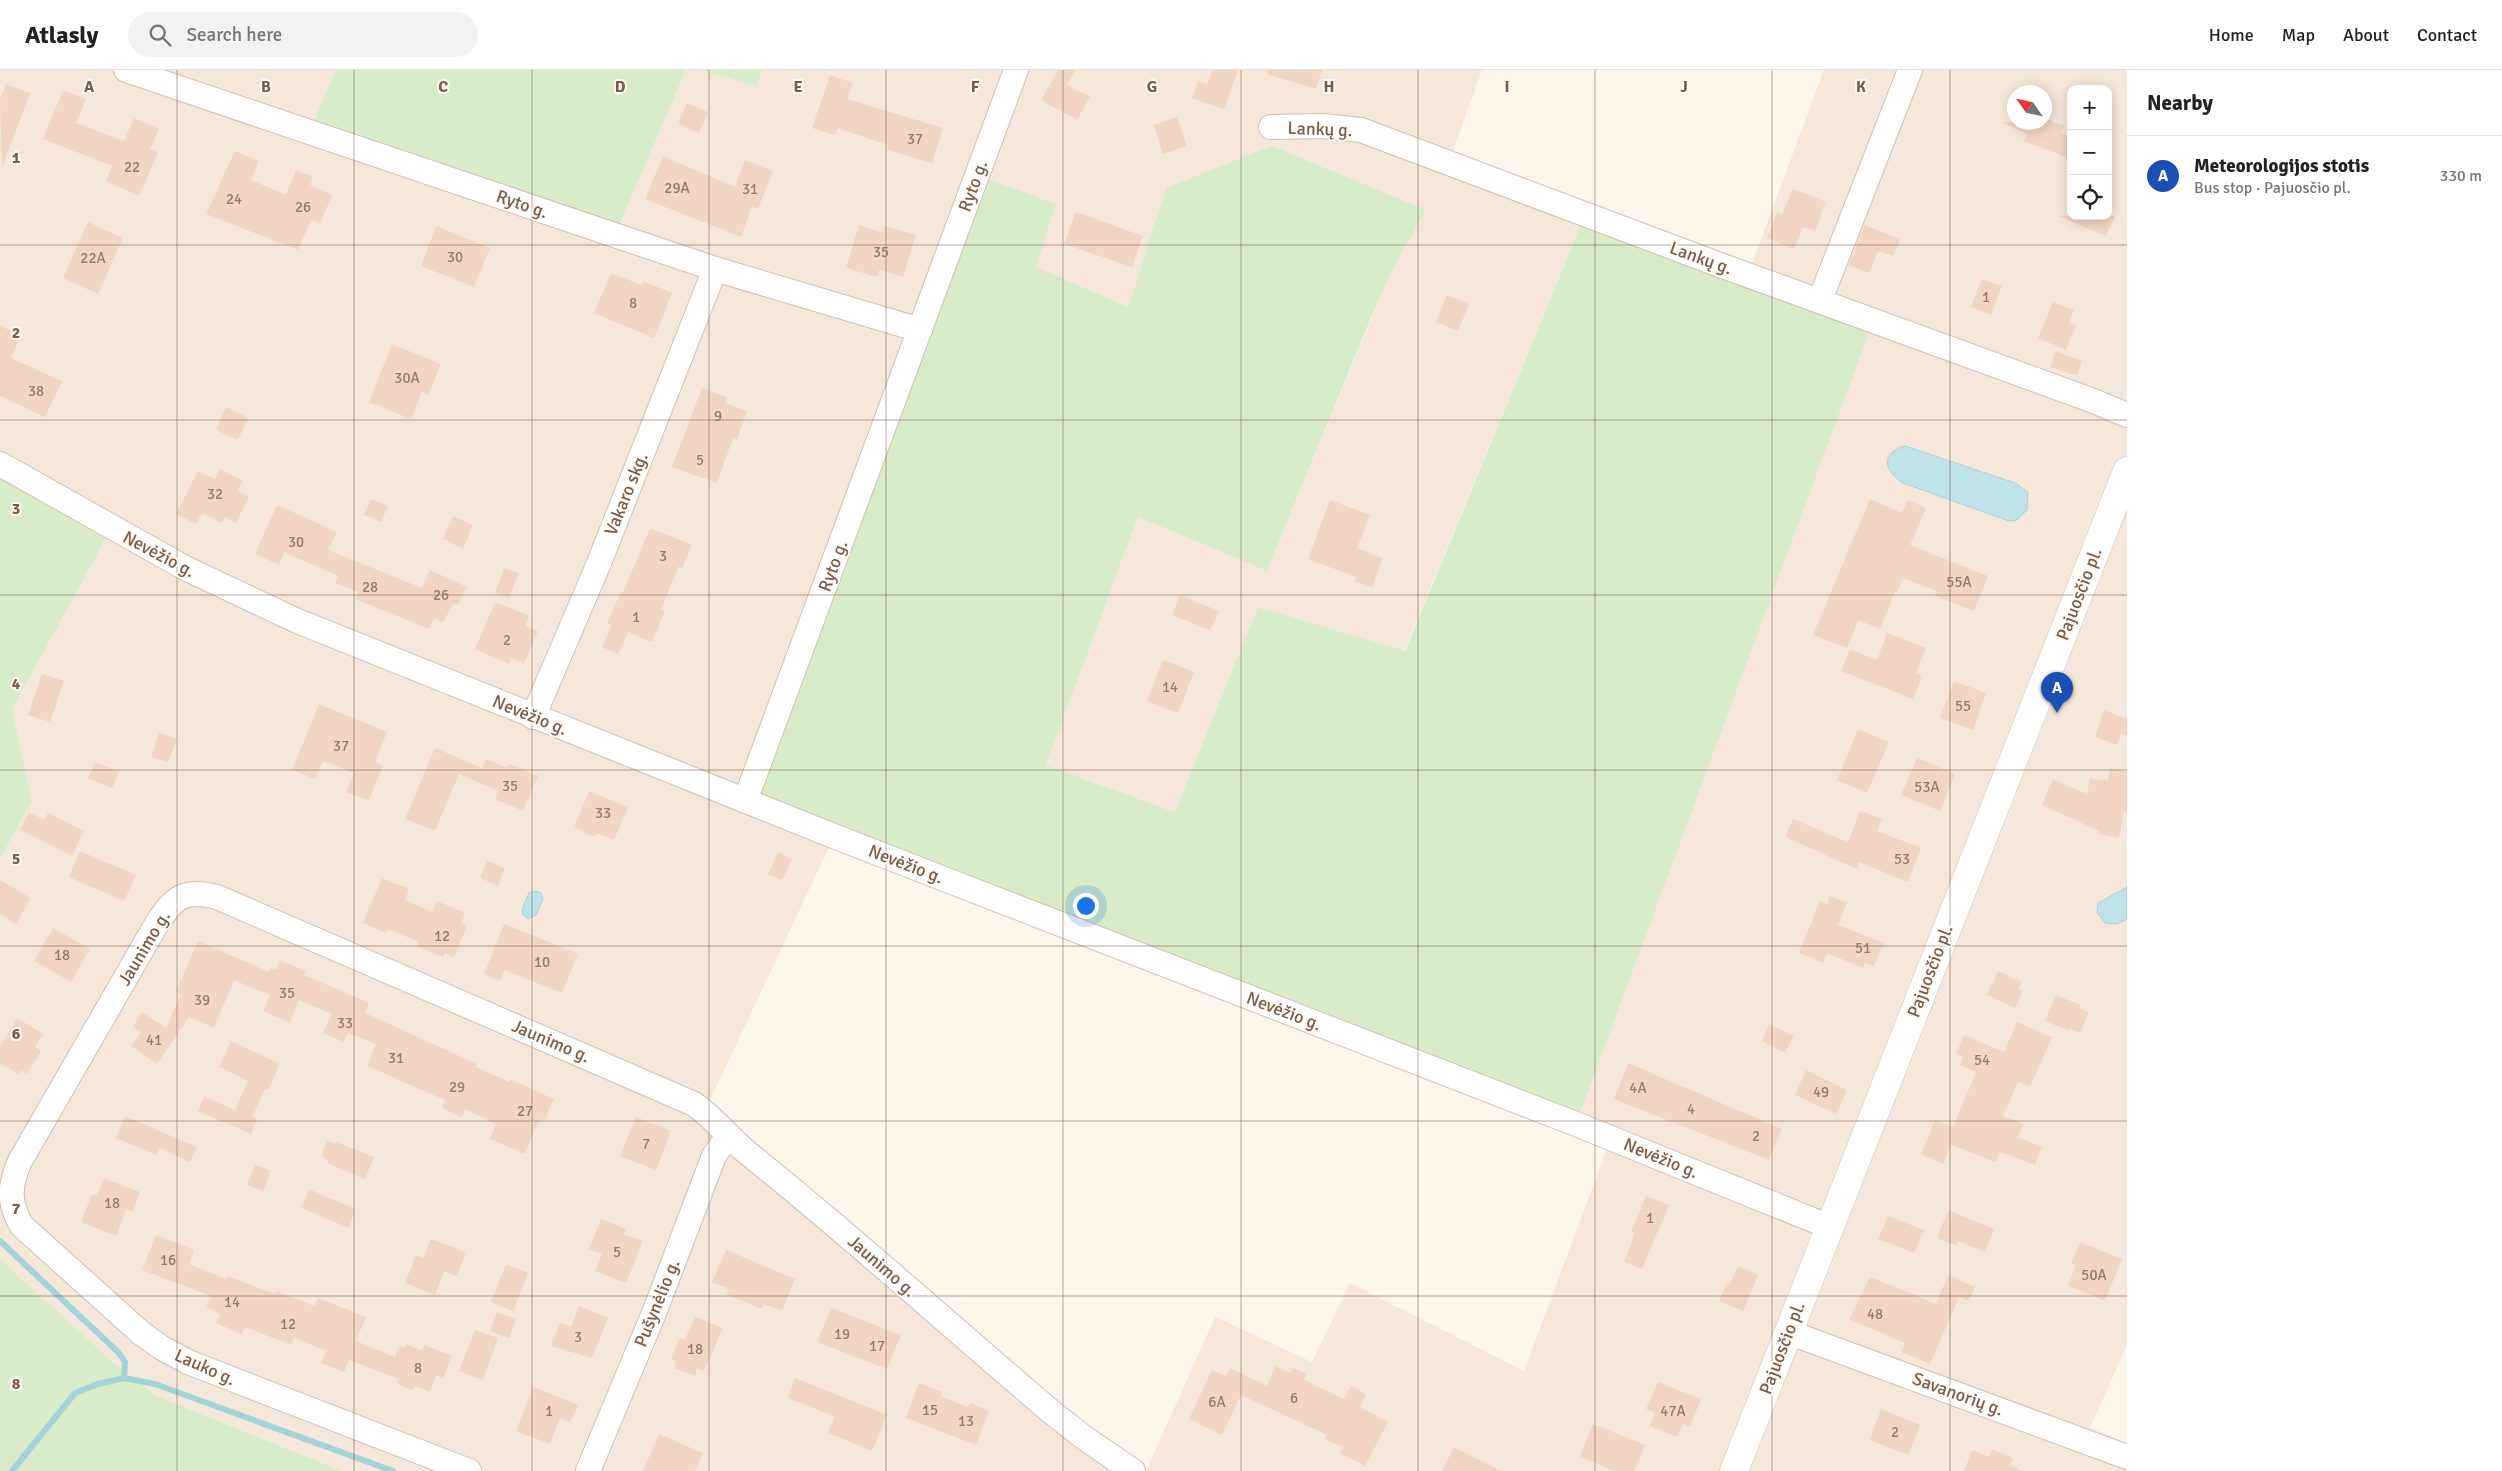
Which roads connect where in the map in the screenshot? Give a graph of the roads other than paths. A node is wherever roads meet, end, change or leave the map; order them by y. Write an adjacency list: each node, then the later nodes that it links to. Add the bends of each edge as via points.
1 (126, 70): 5 (street, Ryto g.)
2 (1016, 70): 7 (street, Ryto g.)
3 (1910, 70): 6 (street)
4 (1271, 127): 6 (street, Lankų g., via 1323,126 1361,130)
5 (715, 269): 7 (street, Ryto g.); 11 (street, Vakaro skg., via 599,563)
6 (1820, 300): 8 (street, Lankų g.)
7 (920, 330): 12 (street, Ryto g.)
8 (2127, 415)
9 (0, 464): 11 (street, Nevėžio g., via 112,529 235,593)
10 (2127, 471): 15 (main road, Pajuosčio pl.)
11 (533, 717): 12 (street, Nevėžio g.)
12 (745, 801): 15 (street, Nevėžio g., via 1576,1124)
13 (728, 1136): 14 (street, Jaunimo g., via 705,1111 680,1096 217,897 193,893 178,898 163,914); 19 (street, Pušynėlio g., via 714,1156 654,1313); 20 (street, Jaunimo g., via 1054,1414)
14 (13, 1178): 18 (street, Lauko g., via 14,1212 22,1226 162,1348 211,1372)
15 (1830, 1227): 16 (main road, Pajuosčio pl.)
16 (1788, 1332): 17 (street, Savanorių g.); 21 (main road, Pajuosčio pl.)
17 (2127, 1457)
18 (468, 1471)
19 (588, 1471)
20 (1133, 1471)
21 (1734, 1471)

